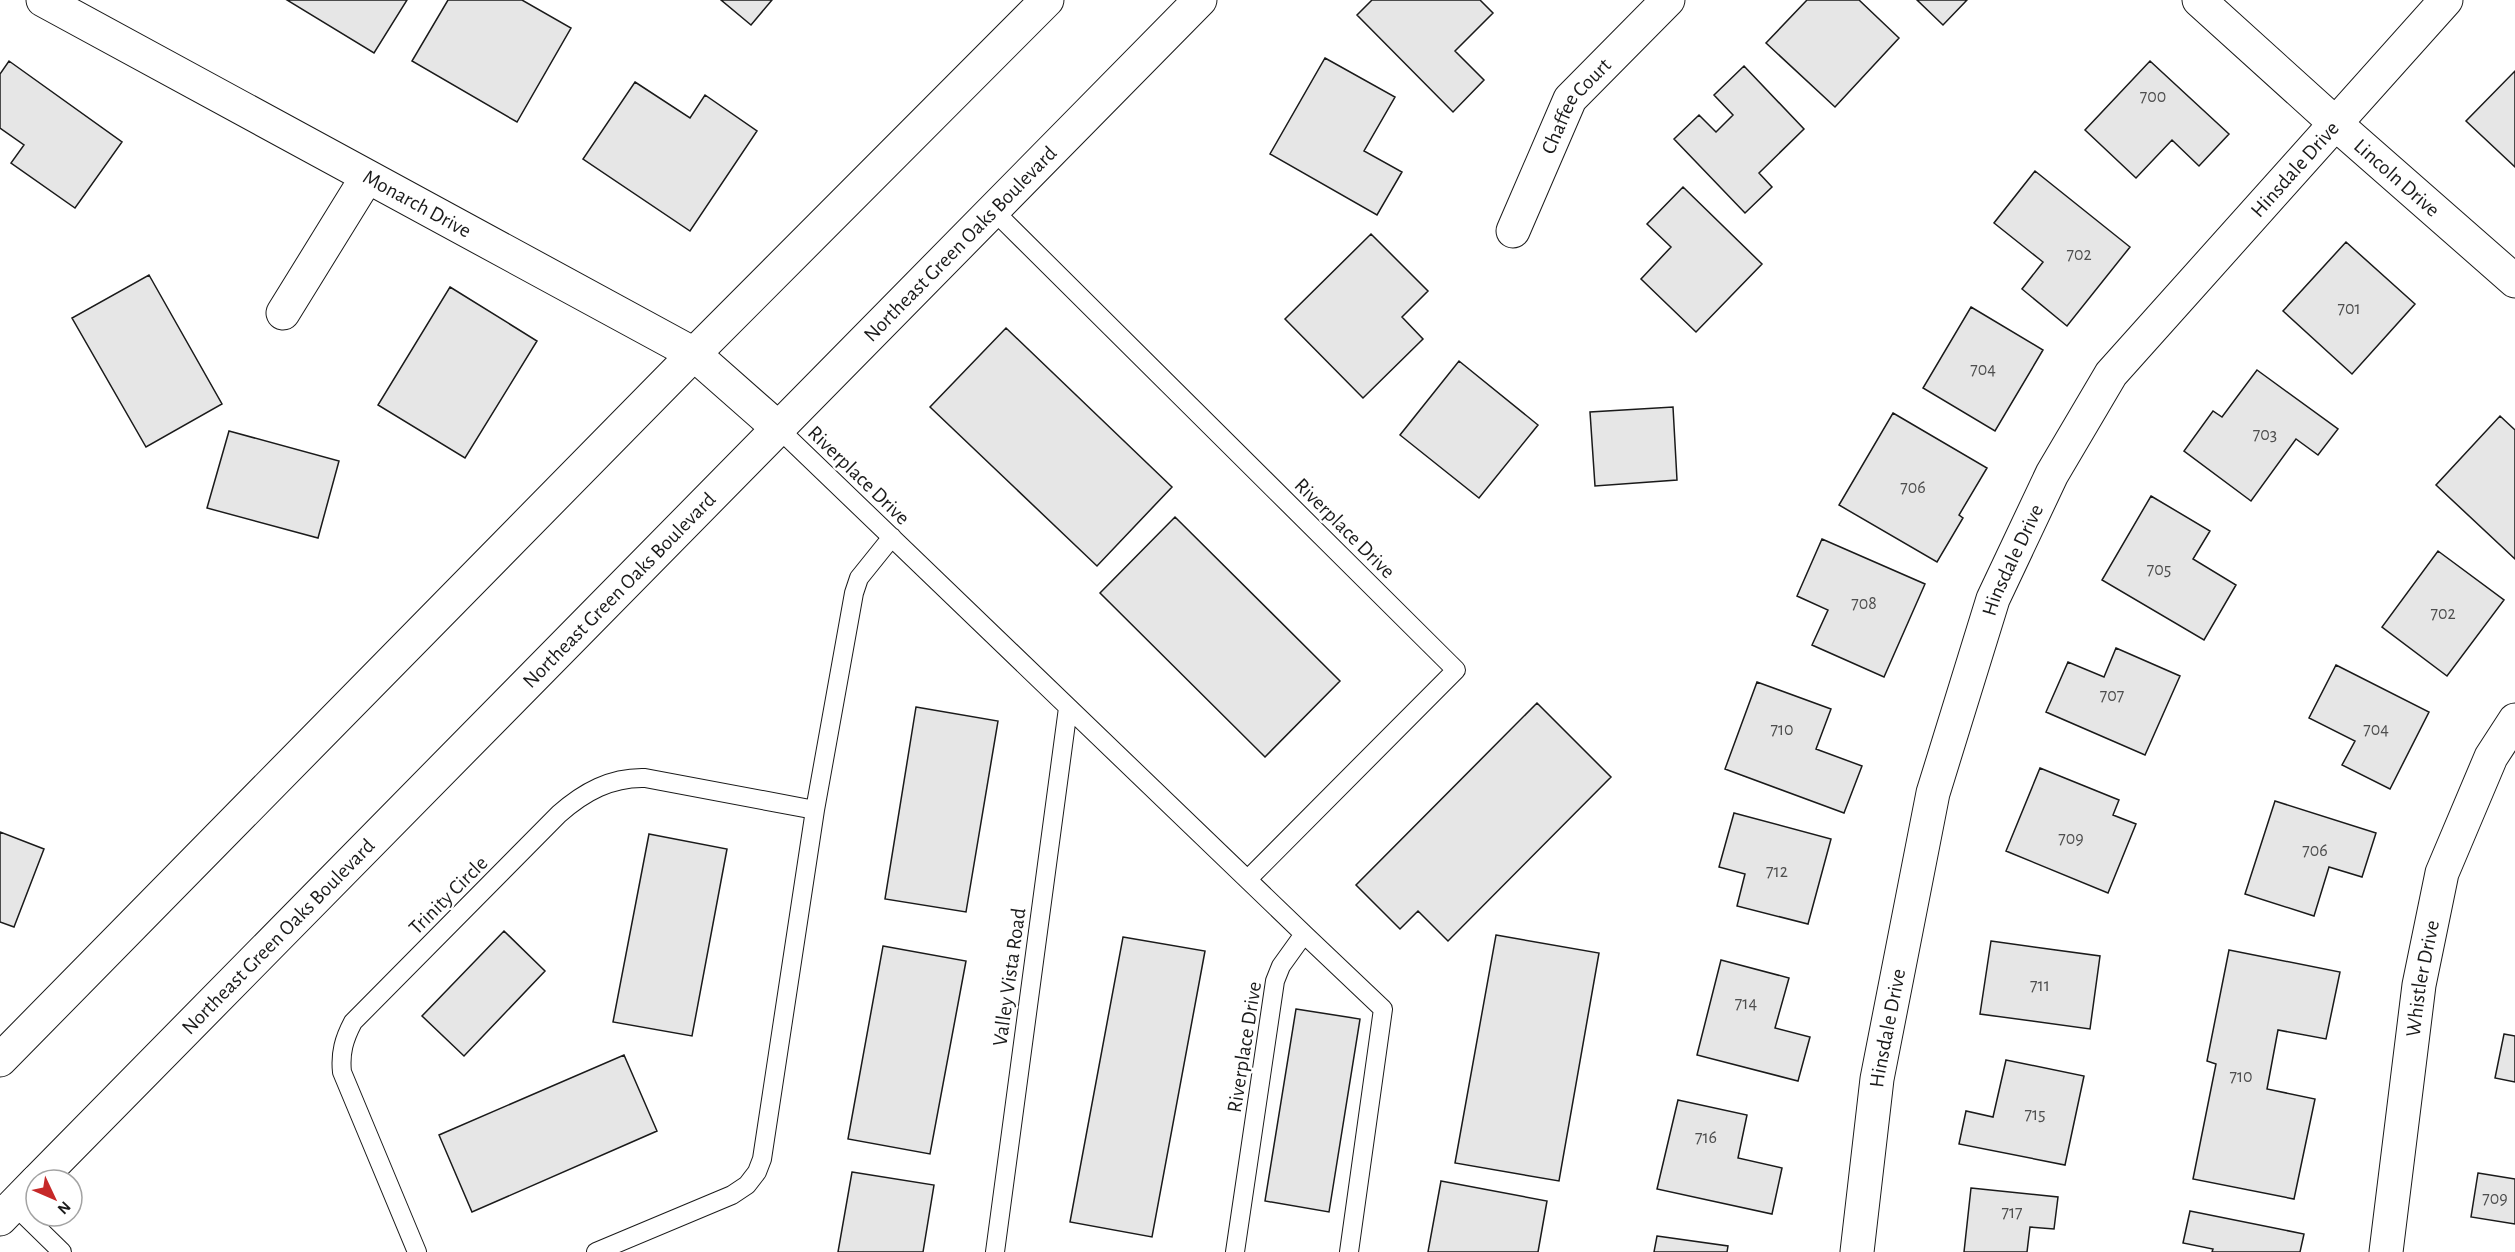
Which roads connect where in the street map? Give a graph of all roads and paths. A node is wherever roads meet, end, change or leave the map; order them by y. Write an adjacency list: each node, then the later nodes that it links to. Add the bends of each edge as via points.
1 (43, 0): 8 (street, Monarch Drive)
2 (1047, 0): 13 (street)
3 (1200, 0): 9 (street, Northeast Green Oaks Boulevard)
4 (1668, 0): 10 (street, Chaffee Court, via 1570,99)
5 (2199, 0): 7 (street, Lincoln Drive)
6 (2445, 0): 7 (street, Hinsdale Drive)
7 (2336, 124): 11 (street, Lincoln Drive); 29 (street, Hinsdale Drive, via 2110,374 2052,474 1993,598 1933,793 1877,1079)
8 (367, 177): 12 (street); 13 (street, Monarch Drive)
9 (993, 210): 14 (street, Northeast Green Oaks Boulevard); 19 (lane, Riverplace Drive, via 1456,670)
10 (1513, 231)
11 (2515, 281)
12 (283, 313)
13 (694, 354): 14 (street, Monarch Drive); 21 (street)
14 (778, 428): 15 (lane, Riverplace Drive); 22 (street, Northeast Green Oaks Boulevard)
15 (892, 537): 16 (lane, Riverplace Drive); 18 (lane, via 859,578 854,593)
16 (1068, 708): 19 (lane, Riverplace Drive); 26 (lane, Valley Vista Road)
17 (2515, 720): 30 (street, Whistler Drive, via 2491,757 2442,873 2419,985)
18 (815, 810): 24 (lane, Trinity Circle, via 645,778 628,778 588,791 559,814 353,1022 340,1056 342,1072); 25 (lane, via 757,1172 747,1185 718,1203)
19 (1248, 879): 20 (lane, Riverplace Drive)
20 (1304, 934): 27 (lane, Riverplace Drive, via 1275,981); 28 (lane, via 1383,1009)
21 (0, 1060)
22 (22, 1197): 23 (lane)
23 (62, 1252)
24 (417, 1252)
25 (596, 1252)
26 (995, 1252)
27 (1235, 1252)
28 (1349, 1252)
29 (1857, 1252)
30 (2386, 1252)

